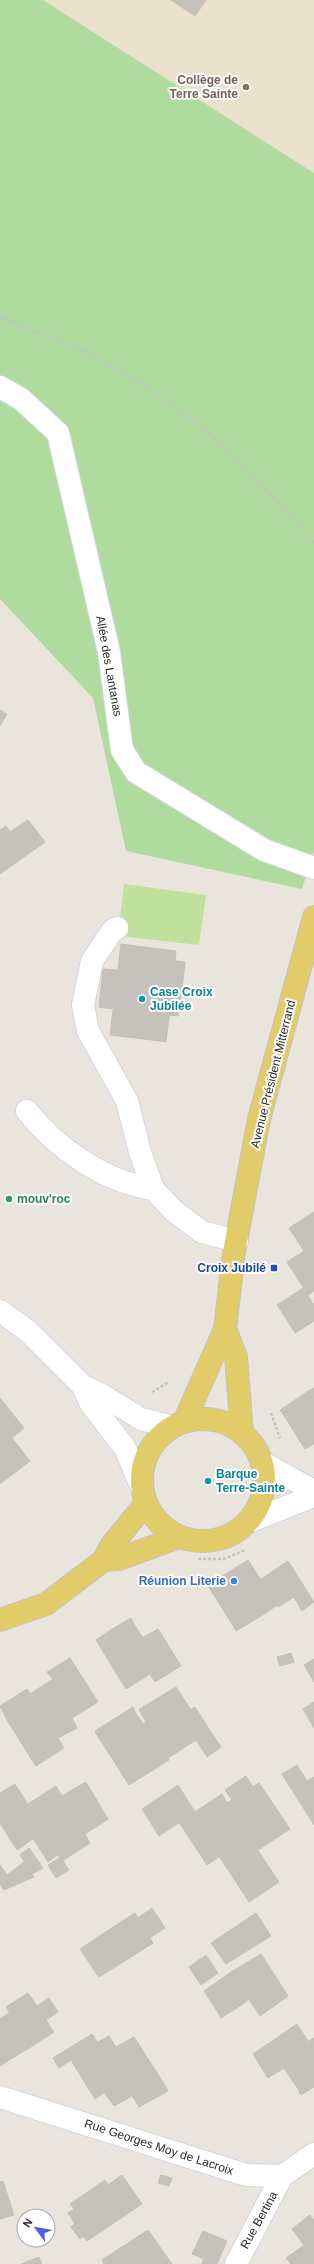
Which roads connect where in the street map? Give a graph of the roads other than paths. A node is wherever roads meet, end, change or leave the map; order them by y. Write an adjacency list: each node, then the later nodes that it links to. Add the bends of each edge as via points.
1 (0, 387): 2 (street, Allée des Lantanas, via 21,399 58,433 109,652 122,750 136,772 264,850)
2 (314, 868)
3 (314, 917): 7 (main road, Avenue Président Mitterrand, via 259,1119)
4 (118, 928): 6 (street, via 112,931 92,960 83,1005 88,1031 127,1101)
5 (28, 1111): 6 (street, via 58,1144 98,1169 135,1186)
6 (153, 1189): 7 (street, via 174,1211 202,1232)
7 (237, 1241): 9 (main road, Avenue Président Mitterrand)
8 (0, 1311): 10 (street, via 28,1331)
9 (225, 1329): 11 (main road, Avenue Président Mitterrand); 12 (main road, Avenue Président Mitterrand, via 236,1357)
10 (83, 1386): 11 (street, via 141,1419); 15 (street, via 91,1404 125,1448)
11 (178, 1424): 12 (main road, via 199,1419 214,1420 229,1424); 15 (main road, via 158,1438 148,1453 142,1470)
12 (242, 1433): 13 (main road, via 254,1446)
13 (262, 1462): 14 (street); 17 (main road, via 264,1483 259,1504)
14 (314, 1491)
15 (144, 1495): 18 (main road, via 153,1517 165,1529); 19 (main road)
16 (314, 1496): 17 (street)
17 (248, 1522): 18 (main road, via 216,1541 197,1542)
18 (179, 1537): 19 (main road, via 118,1559)
19 (104, 1560): 20 (main road, via 46,1604)
20 (0, 1620)
21 (0, 2097): 23 (street, Rue Georges Moy de Lacroix, via 246,2175)
22 (314, 2154): 23 (street)
23 (282, 2176): 24 (street, Rue Bertina)
24 (236, 2264)

